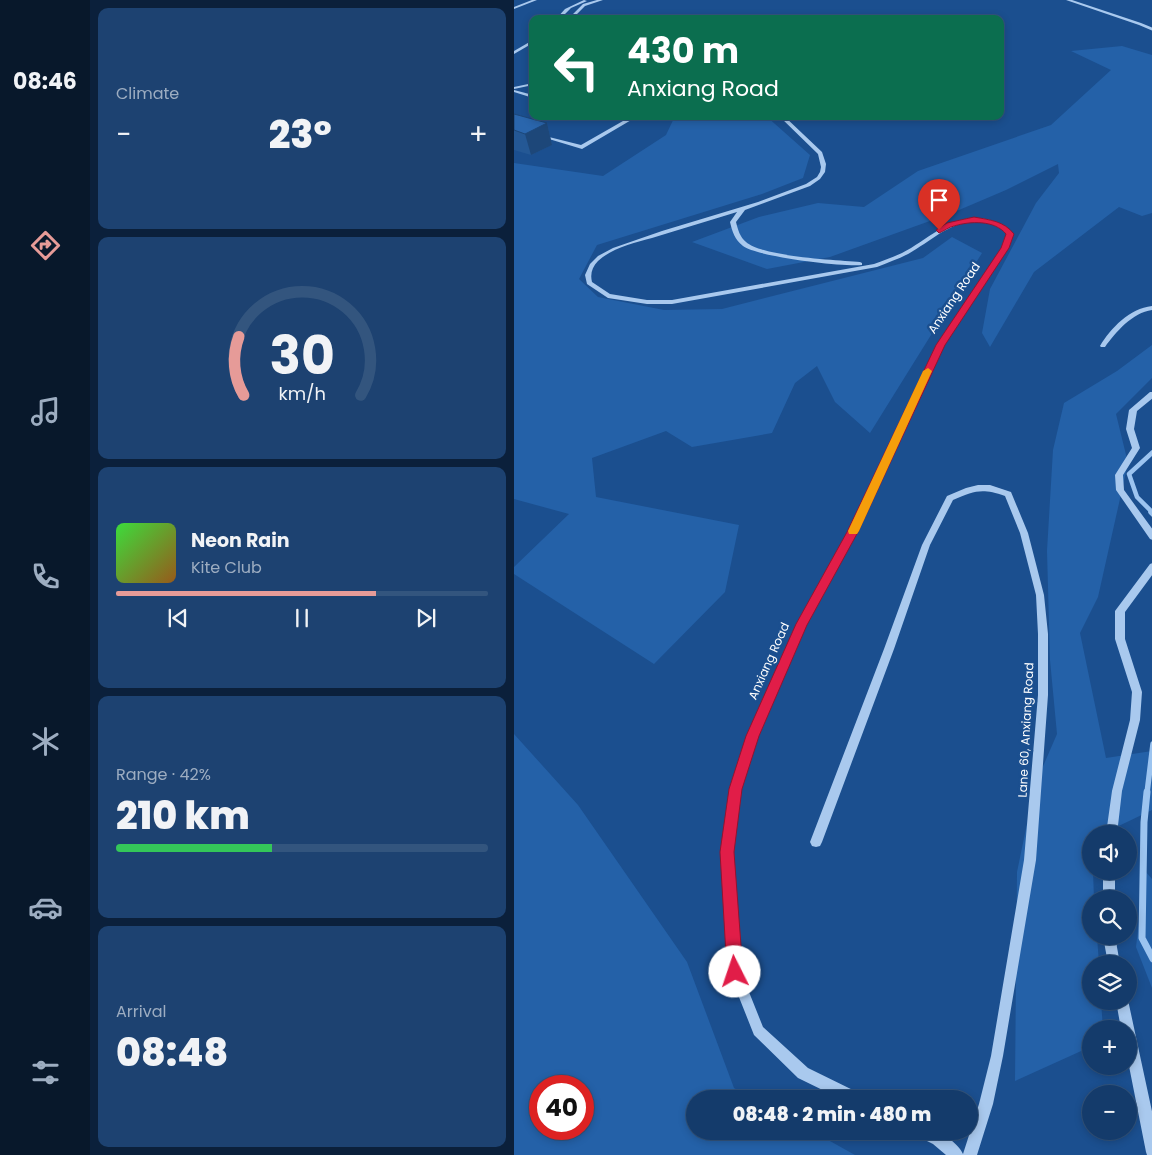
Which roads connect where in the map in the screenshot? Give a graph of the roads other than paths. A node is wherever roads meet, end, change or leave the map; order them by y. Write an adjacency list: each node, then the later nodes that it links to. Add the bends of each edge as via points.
1 (535, 0): 5 (street)
2 (587, 0): 6 (street, via 571,6)
3 (601, 0): 7 (street, via 584,6)
4 (1068, 0): 8 (street)
5 (514, 8)
6 (560, 15)
7 (574, 15)
8 (1152, 30)
9 (529, 44): 10 (street)
10 (514, 53)
11 (529, 85): 12 (street)
12 (515, 88): 13 (street)
13 (529, 95)
14 (624, 120): 16 (street)
15 (785, 120): 18 (street, Anxiang Road, via 820,153 822,173 815,182)
16 (628, 121): 17 (street, via 582,147)
17 (531, 133)
18 (743, 208): 19 (street, via 733,222 736,234 748,246 777,254); 19 (street, Anxiang Road, via 614,250 594,263 589,270 589,283 608,296 672,302)
19 (875, 266): 29 (street, Anxiang Road, via 904,254 950,224 984,220 1006,228 1010,234 1005,248 940,345 853,532 802,624 752,736 735,789 727,852 735,972 758,1031 803,1073)
20 (1151, 306): 21 (street, via 1139,311 1108,337)
21 (1103, 346)
22 (1152, 394): 23 (street, via 1133,410 1130,429 1136,448 1119,475 1120,490)
23 (1152, 537)
24 (1152, 566): 25 (street)
25 (1148, 579): 26 (street, via 1120,611 1120,639 1137,692 1135,720 1117,791)
26 (1112, 825)
27 (816, 842): 33 (street, Lane 60, Anxiang Road, via 926,545 950,498 978,488 1008,494 1024,533 1040,595 1043,695 1030,860 997,1056)
28 (1137, 1075): 31 (street)
29 (838, 1090)
30 (939, 1140): 32 (street)
31 (1152, 1152)
32 (957, 1155)
33 (970, 1155)

